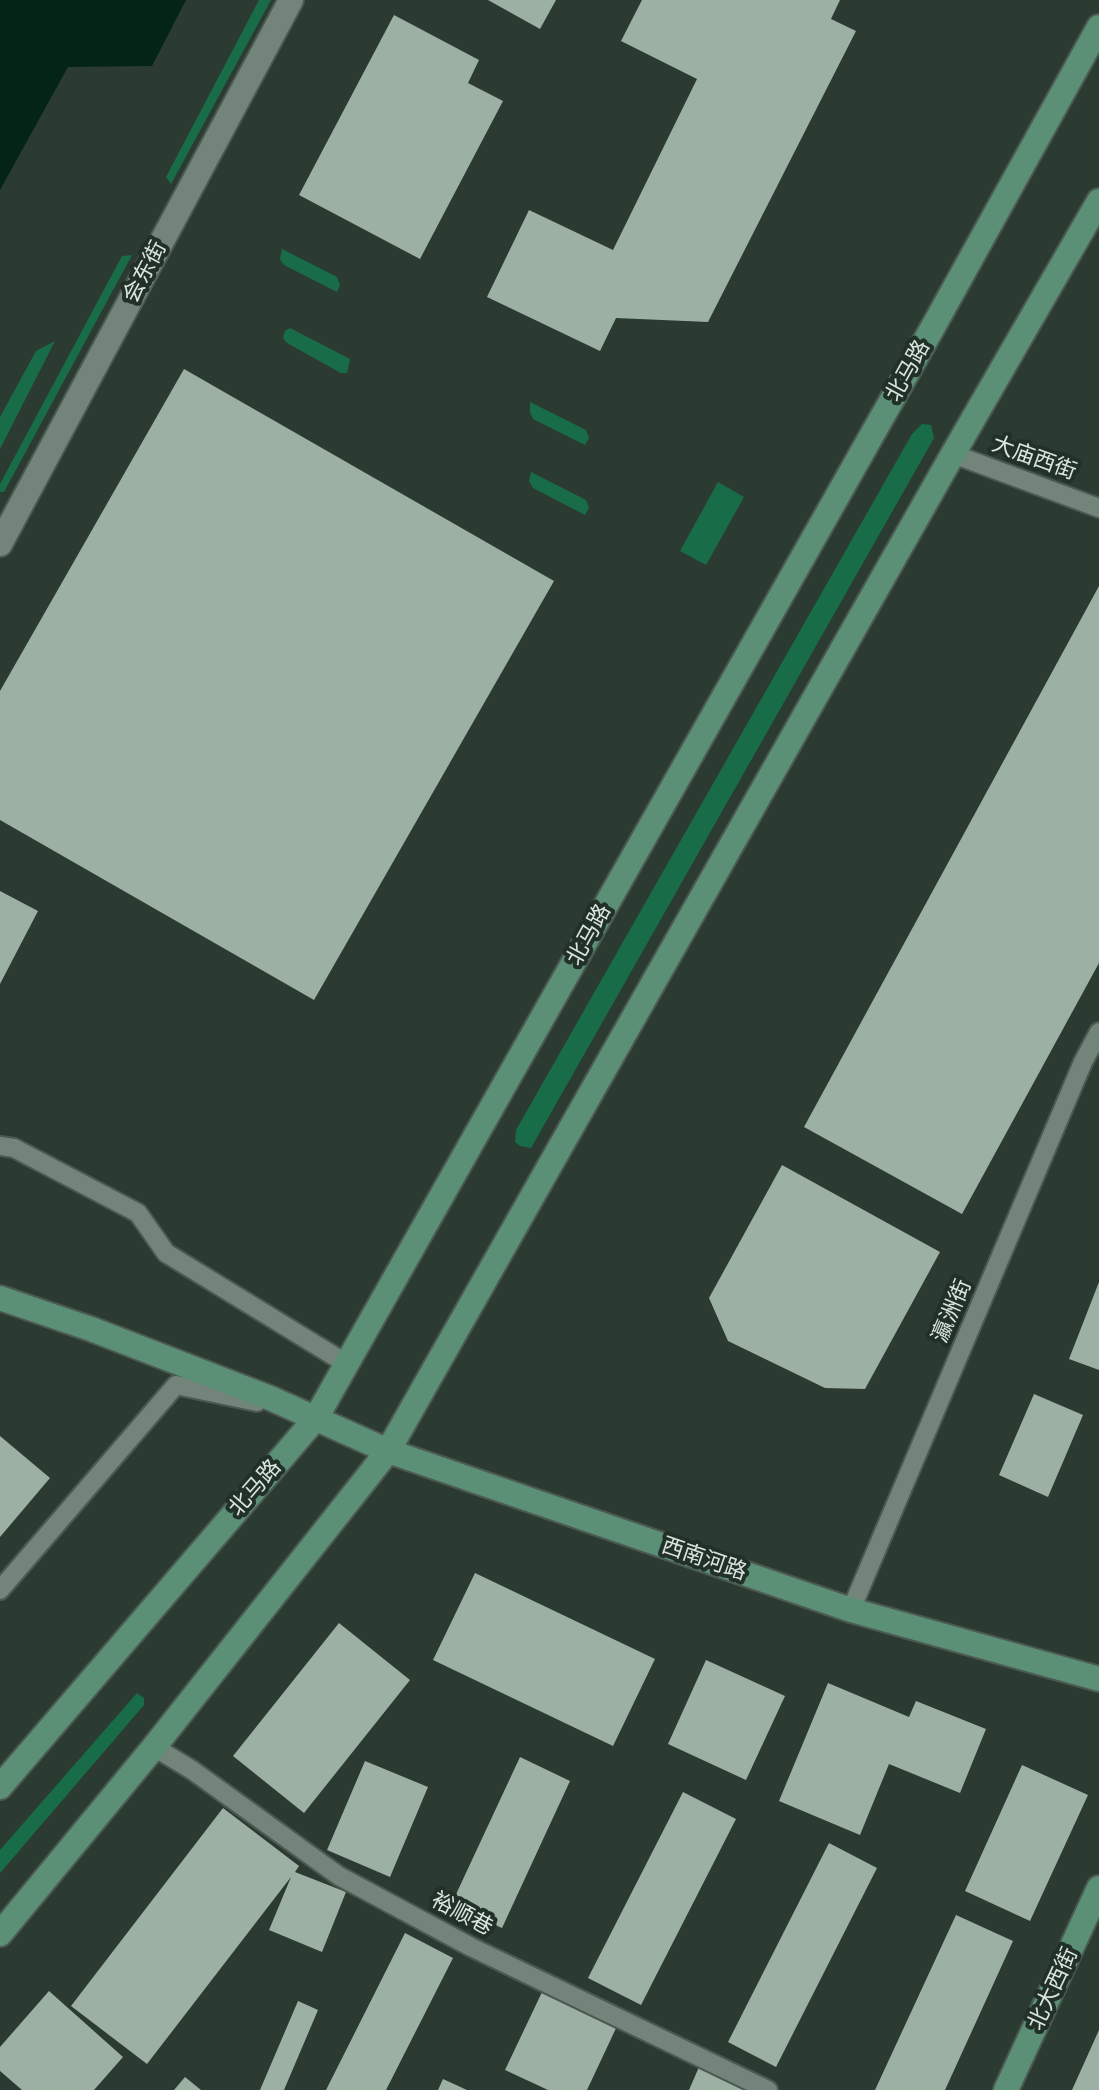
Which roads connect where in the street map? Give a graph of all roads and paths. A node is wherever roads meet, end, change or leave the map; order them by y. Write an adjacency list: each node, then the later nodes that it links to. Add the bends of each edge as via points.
1 (291, 0): 6 (street, 会东街)
2 (1099, 27): 10 (main road, 北马路)
3 (1099, 201): 4 (main road)
4 (953, 454): 5 (lane, 大庙西街); 12 (main road)
5 (1099, 508)
6 (0, 544)
7 (1099, 1032): 14 (lane, 瀛洲街)
8 (0, 1146): 10 (lane, via 14,1148 138,1213 166,1253)
9 (0, 1298): 11 (main road, 西南河路)
10 (347, 1364): 11 (main road, 北马路)
11 (316, 1418): 12 (main road, 西南河路); 13 (lane, via 176,1385); 17 (main road, 北马路)
12 (388, 1451): 14 (main road, 西南河路); 16 (main road)
13 (0, 1590)
14 (851, 1610): 15 (main road, 西南河路)
15 (1099, 1679)
16 (154, 1747): 19 (main road); 20 (lane, 裕顺巷, via 339,1876 471,1947)
17 (0, 1787)
18 (1099, 1888): 21 (main road, 北大西街)
19 (0, 1934)
20 (768, 2090)
21 (1006, 2090)

